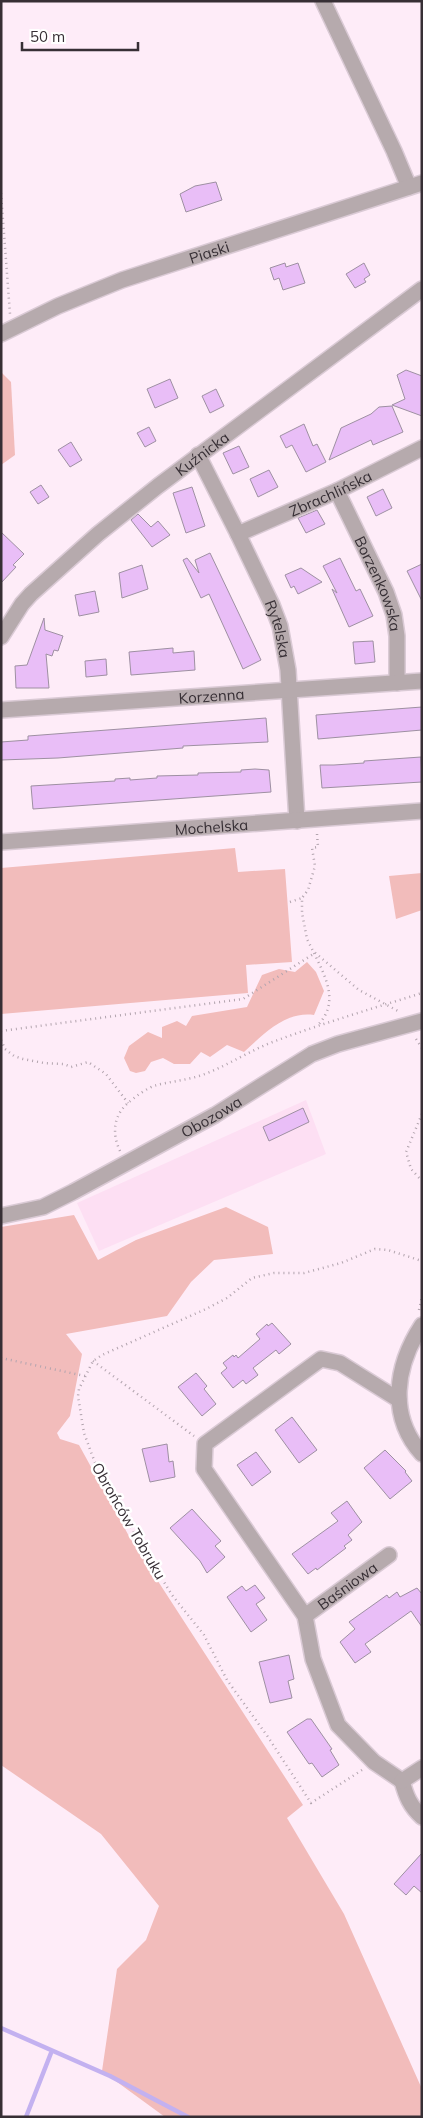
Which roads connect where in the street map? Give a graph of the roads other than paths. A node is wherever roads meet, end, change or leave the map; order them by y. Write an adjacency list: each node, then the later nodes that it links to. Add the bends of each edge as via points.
1 (323, 1): 2 (street, via 394,151)
2 (415, 185): 4 (street, Piaski, via 122,280)
3 (422, 289): 6 (street, Kuźnicka)
4 (6, 331)
5 (422, 448): 7 (street, Zbrachlińska)
6 (198, 455): 8 (street, Rytelska); 9 (street, Kuźnicka, via 42,583 22,604)
7 (337, 491): 8 (street, Zbrachlińska); 11 (street, Borzenkowska, via 394,615)
8 (238, 534): 12 (street, Rytelska, via 280,626)
9 (1, 637)
10 (422, 681): 11 (street, Korzenna)
11 (397, 683): 12 (street, Korzenna)
12 (289, 691): 13 (street, Korzenna); 15 (street, Rytelska)
13 (1, 710)
14 (422, 811): 15 (street, Mochelska)
15 (297, 820): 16 (street, Mochelska)
16 (1, 842)
17 (422, 1021): 18 (street, Obozowa, via 312,1054 216,1115 43,1207)
18 (1, 1216)
19 (422, 1325): 20 (street, via 404,1359)
20 (399, 1400): 21 (street, via 406,1434); 23 (street, via 340,1363 322,1359 205,1444 204,1468)
21 (422, 1454)
22 (389, 1555): 23 (street, Baśniowa)
23 (306, 1616): 25 (street, via 313,1659 338,1725 374,1762)
24 (422, 1768): 25 (street)
25 (402, 1781): 26 (street, via 412,1808)
26 (422, 1816)

